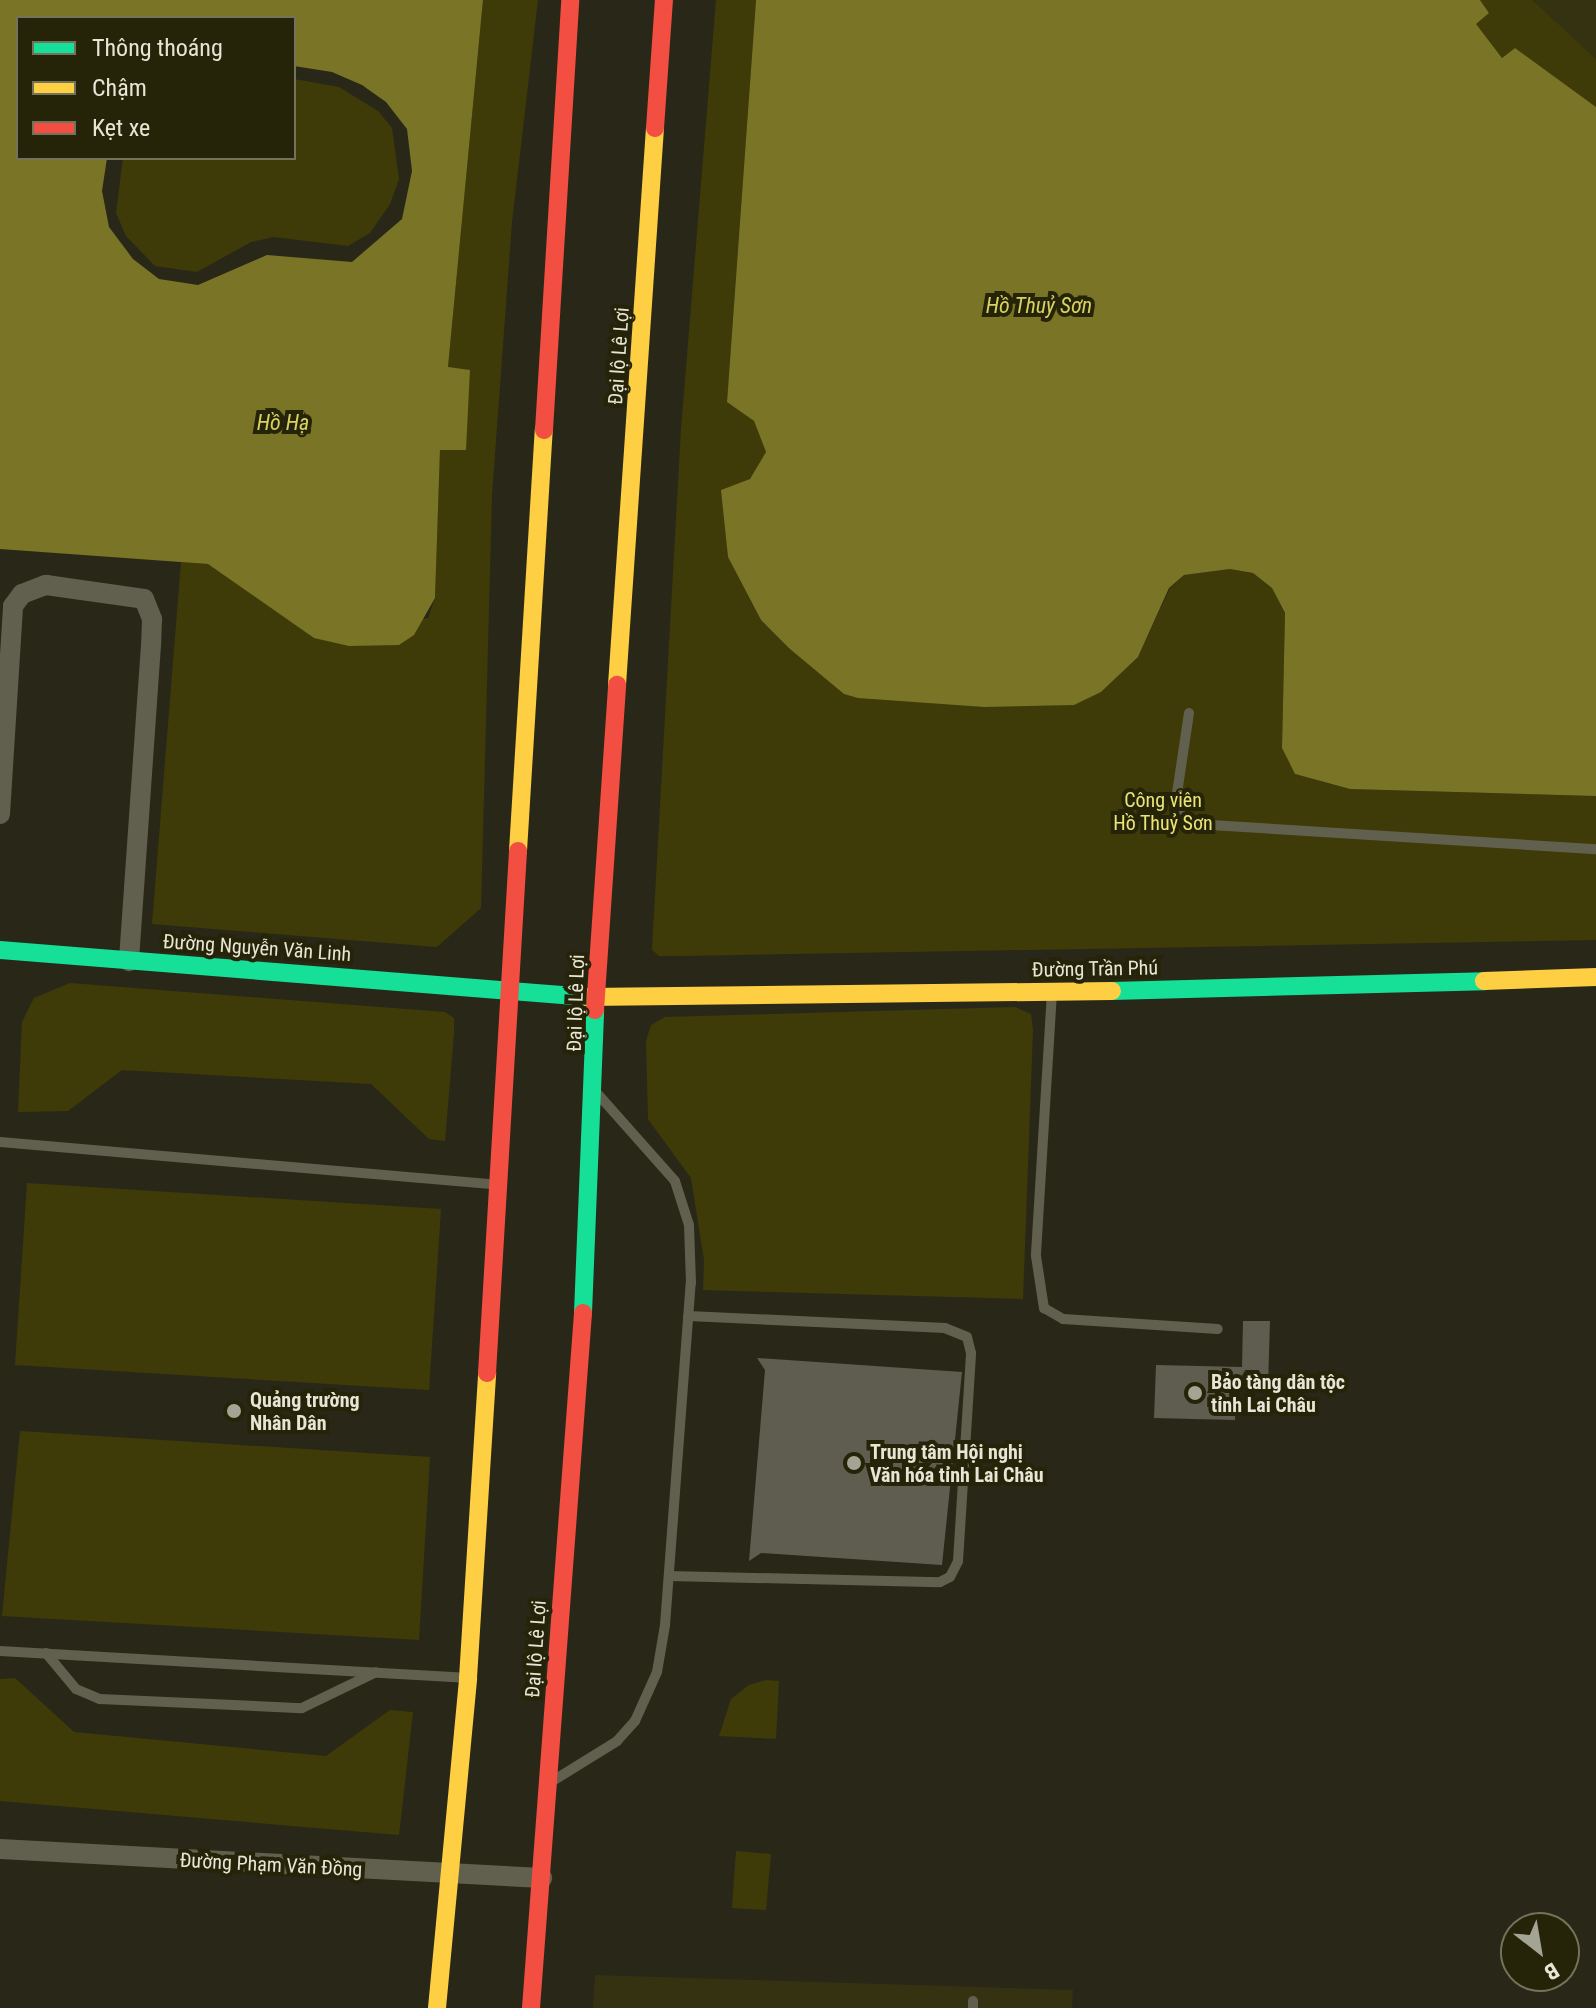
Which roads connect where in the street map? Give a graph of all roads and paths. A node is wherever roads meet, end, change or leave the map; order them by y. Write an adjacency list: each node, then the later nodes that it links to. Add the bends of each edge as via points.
1 (570, 0): 9 (main road)
2 (664, 0): 11 (main road, Đại lộ Lê Lợi)
3 (1189, 713): 5 (lane, via 1176,800 1180,814 1195,824)
4 (0, 814): 7 (street, via 13,606 32,588 134,594 150,608)
5 (1596, 849)
6 (0, 950): 7 (main road, Đường Nguyễn Văn Linh)
7 (129, 961): 9 (main road, Đường Nguyễn Văn Linh)
8 (1596, 977): 10 (main road, Đường Trần Phú)
9 (510, 987): 11 (main road, Đường Nguyễn Văn Linh); 14 (main road)
10 (1052, 990): 11 (main road, Đường Trần Phú); 16 (lane, via 1036,1256 1044,1308 1063,1319)
11 (595, 998): 12 (main road, Đại lộ Lê Lợi)
12 (596, 1091): 15 (lane, via 675,1181 689,1225); 22 (main road, Đại lộ Lê Lợi)
13 (0, 1142): 14 (lane)
14 (500, 1185): 21 (main road)
15 (688, 1316): 17 (lane); 17 (lane, via 945,1328 967,1337 971,1353 958,1561 950,1577 940,1582)
16 (1218, 1329)
17 (669, 1576): 22 (lane, via 662,1650 635,1721 597,1757)
18 (0, 1651): 19 (lane)
19 (46, 1653): 20 (lane); 20 (lane, via 76,1689 100,1699 277,1709 317,1704)
20 (379, 1671): 21 (lane)
21 (468, 1678): 24 (main road)
22 (549, 1783): 25 (main road, Đại lộ Lê Lợi)
23 (0, 1849): 24 (street, Đường Phạm Văn Đồng)
24 (448, 1875): 25 (street, Đường Phạm Văn Đồng); 26 (main road)
25 (542, 1878): 27 (main road, Đại lộ Lê Lợi)
26 (437, 2008)
27 (531, 2008)

